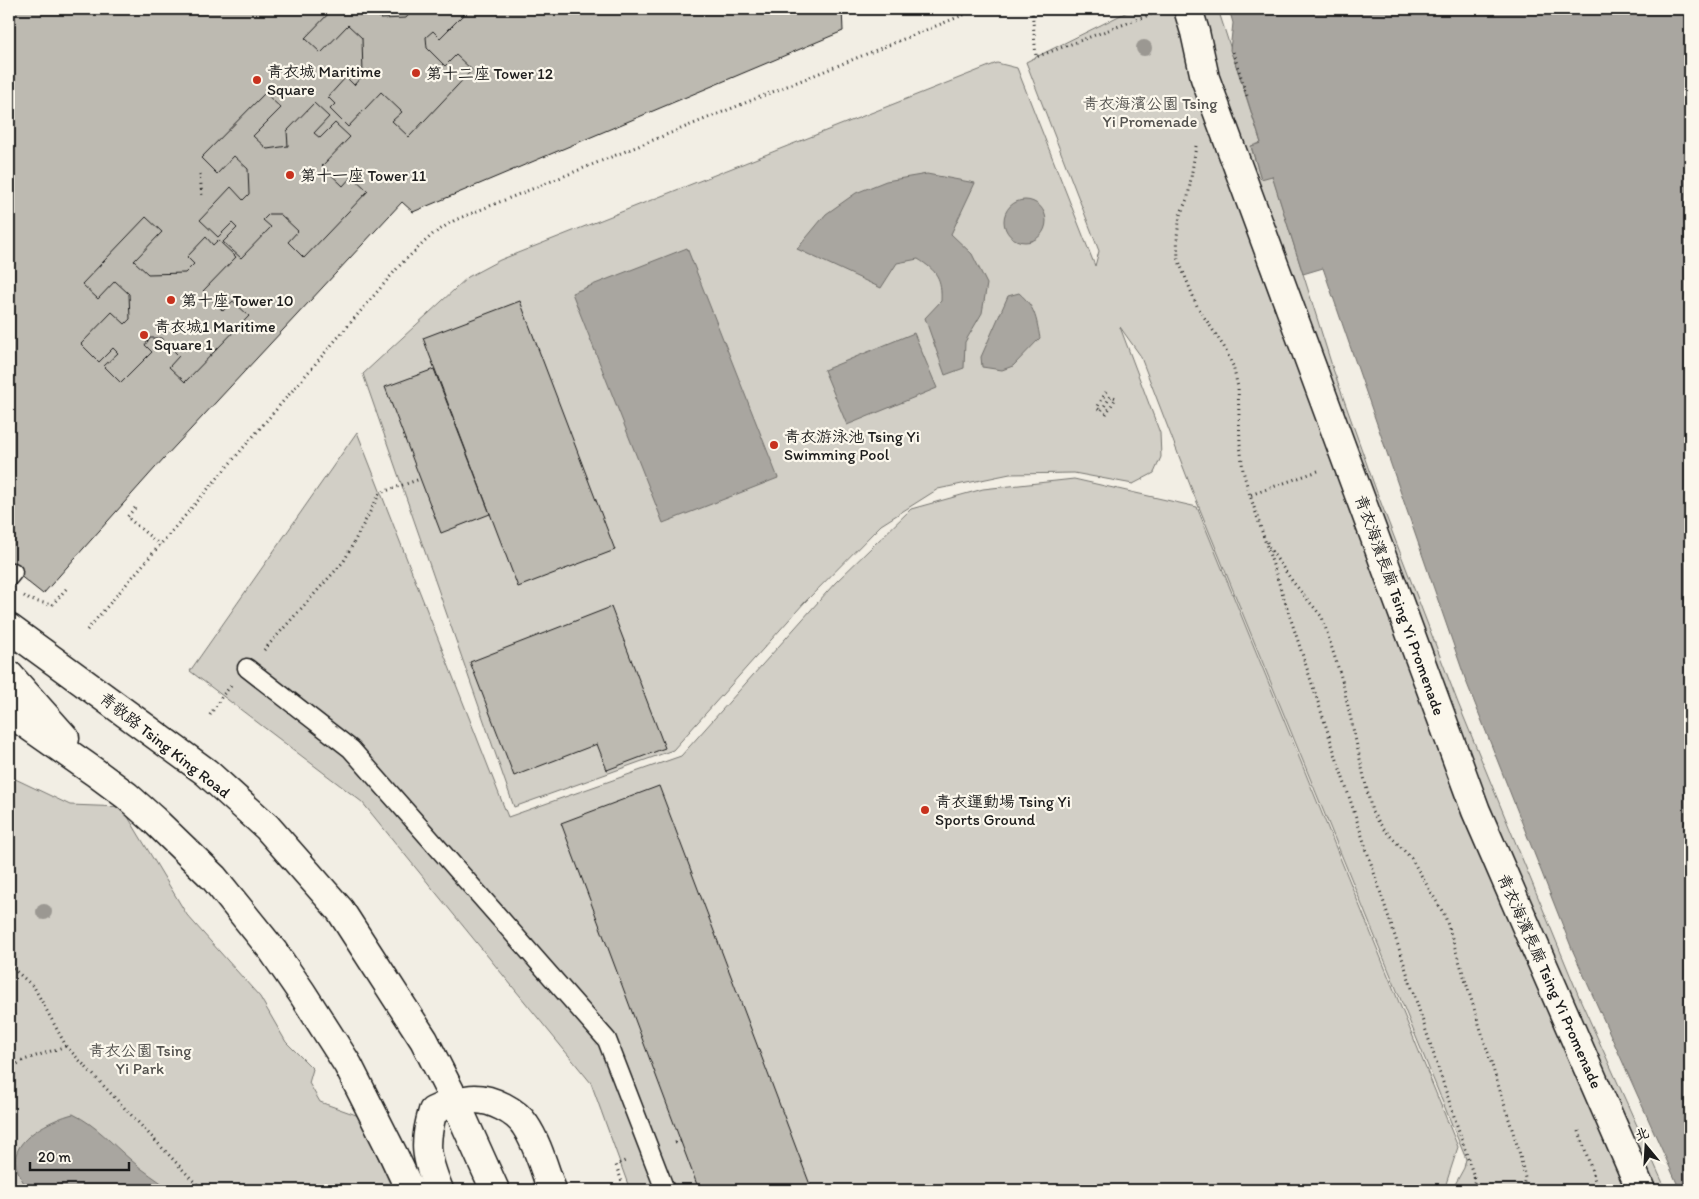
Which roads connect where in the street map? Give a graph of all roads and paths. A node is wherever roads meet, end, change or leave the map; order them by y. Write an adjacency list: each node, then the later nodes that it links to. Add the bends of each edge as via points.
1 (978, 9): 15 (path, via 455,220 433,234 401,264)
2 (1032, 9): 3 (path, via 1036,57)
3 (1165, 9)
4 (1188, 9): 37 (main road, 青衣海濱長廊 Tsing Yi Promenade, via 1205,78 1476,811)
5 (1196, 142): 12 (path, via 1188,197 1180,215 1178,259 1198,306 1233,366 1238,387 1243,471)
6 (200, 174): 7 (path)
7 (202, 197)
8 (1106, 392): 9 (path, via 1097,408 1101,411 1111,396 1116,398)
9 (1106, 414)
10 (1316, 462): 12 (path, via 1319,471)
11 (420, 479): 20 (path, via 380,493 344,561)
12 (1250, 495): 14 (path)
13 (135, 508): 15 (path, via 127,517)
14 (1260, 526): 35 (path, via 1475,1180); 36 (path, via 1272,552 1322,617 1342,680 1372,812 1411,858 1448,924 1519,1151 1525,1178)
15 (160, 545): 19 (path)
16 (67, 588): 17 (path, via 52,605)
17 (23, 596)
18 (9, 628): 28 (main road, 青敬路 Tsing King Road, via 206,772 267,827 340,910 424,1040)
19 (87, 630)
20 (247, 668): 23 (path); 34 (lane, via 351,749 607,1040)
21 (9, 676): 24 (main road)
22 (9, 712): 24 (main road)
23 (210, 715)
24 (96, 772): 30 (main road, via 154,820 214,878 273,951 348,1065)
25 (9, 965): 26 (path, via 34,987)
26 (66, 1046): 27 (path, via 24,1060); 29 (path)
27 (9, 1069)
28 (456, 1101): 31 (main road, via 433,1111 426,1133 428,1164); 32 (main road, 青敬路 Tsing King Road); 33 (main road, via 476,1099 496,1104 525,1124)
29 (202, 1190)
30 (410, 1190)
31 (438, 1190)
32 (496, 1190)
33 (552, 1190)
34 (665, 1190)
35 (1472, 1190)
36 (1522, 1190)
37 (1641, 1190)

